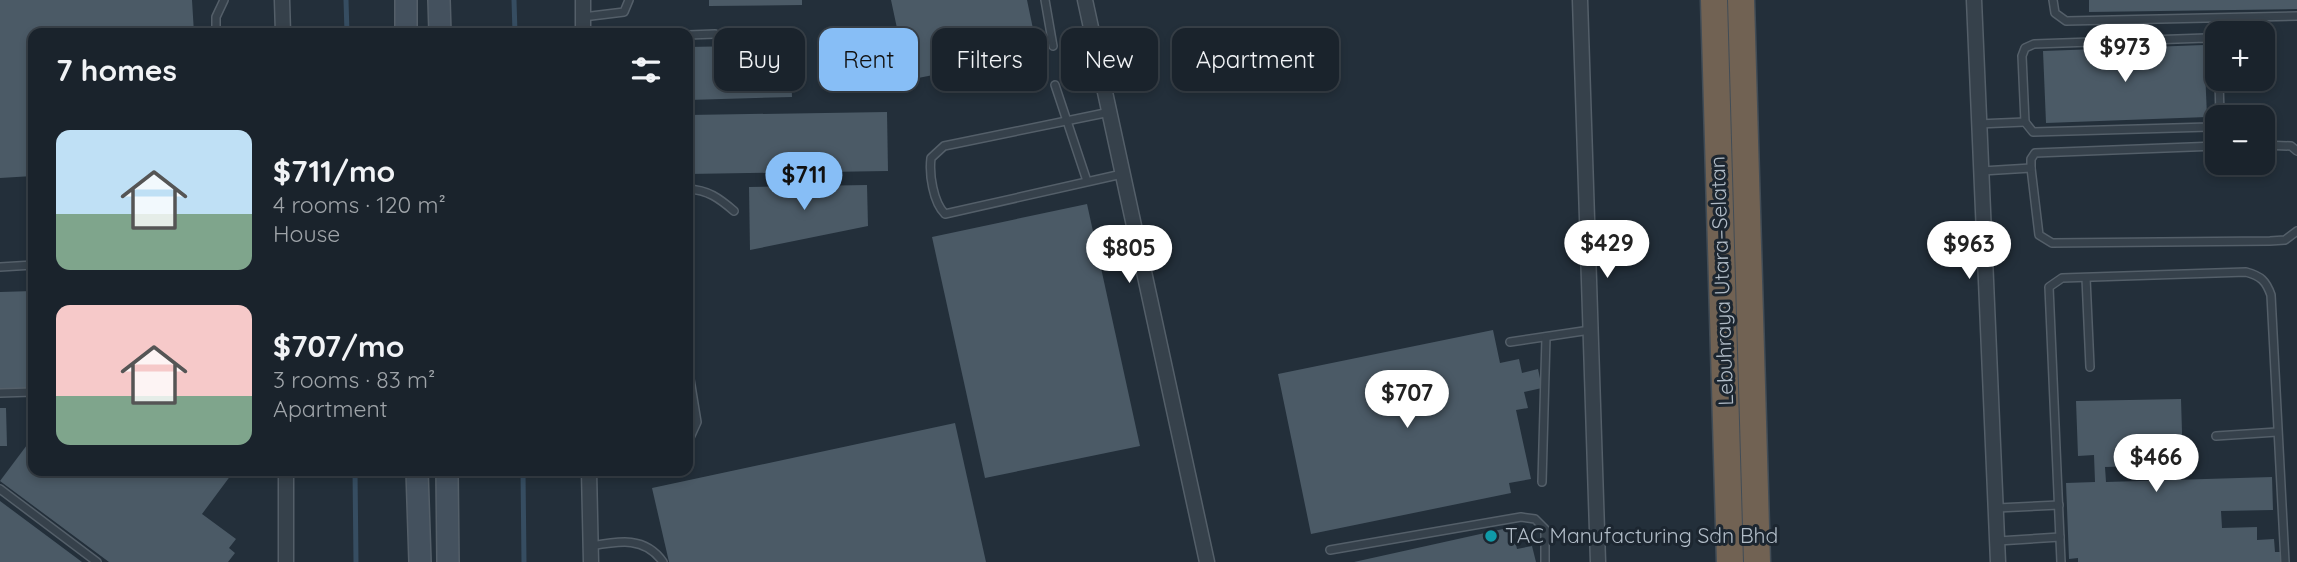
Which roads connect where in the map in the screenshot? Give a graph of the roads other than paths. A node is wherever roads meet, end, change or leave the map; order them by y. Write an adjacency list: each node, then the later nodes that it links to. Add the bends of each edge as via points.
1 (224, 0): 16 (lane)
2 (282, 0): 17 (street)
3 (406, 0): 18 (main road)
4 (439, 0): 19 (main road)
5 (583, 0): 15 (street)
6 (629, 0): 15 (lane, via 624,12)
7 (1045, 0): 24 (lane)
8 (1085, 0): 26 (street)
9 (1580, 0): 44 (street)
10 (1714, 0): 75 (highway, Lebuhraya Utara–Selatan)
11 (1741, 0): 76 (highway, Lebuhraya Utara–Selatan)
12 (1974, 0): 29 (street)
13 (2053, 0): 14 (lane, via 2055,13 2066,21)
14 (2297, 16)
15 (583, 17): 20 (street)
16 (216, 28)
17 (283, 28)
18 (406, 28)
19 (440, 28)
20 (583, 28)
21 (714, 34): 22 (lane)
22 (693, 35)
23 (2205, 38): 28 (lane, via 2029,45 2022,56)
24 (1053, 46)
25 (1055, 85): 27 (lane)
26 (1111, 112): 27 (lane); 36 (street)
27 (1067, 122): 37 (lane); 37 (lane, via 936,150 930,167 939,208 945,214 955,214)
28 (2025, 122): 29 (lane); 30 (lane, via 2029,130 2038,133)
29 (1978, 124): 35 (street)
30 (2205, 127)
31 (2275, 145): 33 (lane)
32 (2205, 146): 34 (lane, via 2041,151 2031,159)
33 (2297, 150)
34 (2031, 168): 35 (lane); 40 (lane, via 2039,235 2052,243 2285,240)
35 (1982, 171): 61 (street)
36 (1122, 173): 37 (lane); 72 (street)
37 (1087, 181)
38 (693, 189): 39 (lane, via 718,197)
39 (734, 211)
40 (2297, 231)
41 (28, 265): 42 (lane)
42 (0, 267)
43 (2085, 278): 47 (lane); 52 (lane, via 2258,275 2271,295); 60 (lane, via 2054,281 2047,295)
44 (1591, 329): 45 (lane); 74 (street)
45 (1546, 337): 46 (lane); 58 (lane)
46 (1510, 342)
47 (2090, 367)
48 (28, 392): 49 (lane)
49 (0, 393)
50 (693, 398): 51 (lane, via 697,422)
51 (693, 431)
52 (2277, 432): 53 (lane); 79 (lane)
53 (2216, 436)
54 (286, 476): 67 (street)
55 (417, 476): 68 (main road)
56 (447, 476): 69 (main road)
57 (589, 476): 64 (street)
58 (1542, 482)
59 (0, 489): 66 (lane)
60 (2059, 505): 61 (lane); 62 (lane)
61 (1997, 508): 63 (street)
62 (2060, 537): 63 (lane); 78 (lane)
63 (1998, 541): 77 (street)
64 (591, 546): 70 (street); 71 (lane, via 634,542 649,546)
65 (1330, 550): 73 (lane, via 1521,517 1535,519 1545,530)
66 (97, 562)
67 (286, 562)
68 (419, 562)
69 (448, 562)
70 (591, 562)
71 (663, 562)
72 (1207, 562)
73 (1545, 562)
74 (1598, 562)
75 (1730, 562)
76 (1757, 562)
77 (1998, 562)
78 (2061, 562)
79 (2285, 562)

